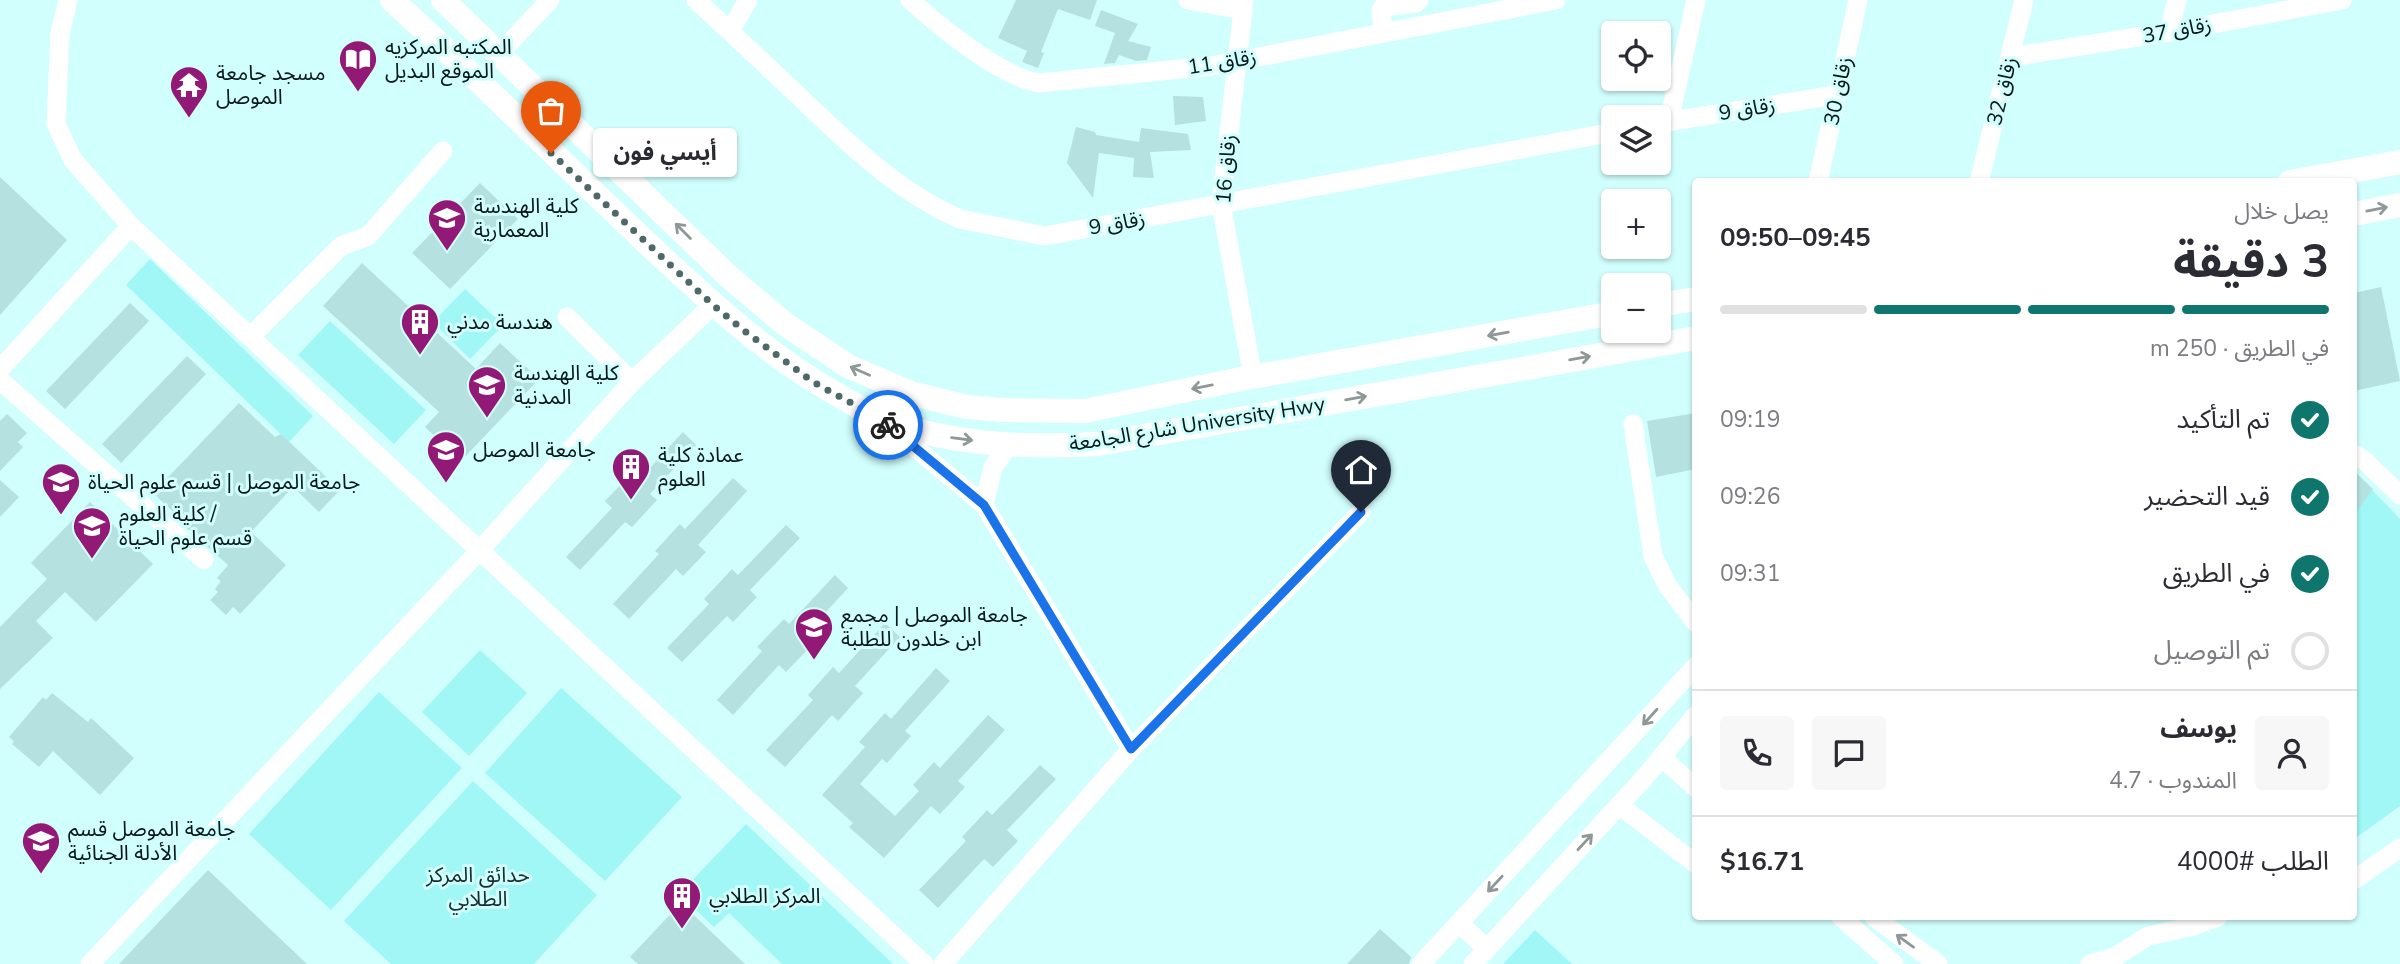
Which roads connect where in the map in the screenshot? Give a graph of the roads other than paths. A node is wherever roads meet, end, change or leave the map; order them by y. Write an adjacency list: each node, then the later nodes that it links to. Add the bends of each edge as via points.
1 (68, 0): 36 (street, via 60,34 56,124 73,160)
2 (392, 0): 39 (main road, شارع الجامعة University Hwy)
3 (443, 0): 21 (main road, شارع الجامعة University Hwy)
4 (550, 0): 21 (street)
5 (696, 0): 18 (street, زقاق 9)
6 (748, 0): 18 (street)
7 (910, 0): 23 (street, زقاق 11, via 941,28 1032,82)
8 (1188, 0): 17 (street)
9 (1419, 0): 20 (street, via 1383,7)
10 (1556, 0): 20 (street, زقاق 11)
11 (1696, 0): 25 (street)
12 (1858, 0): 24 (street, زقاق 30)
13 (2024, 0): 22 (street, زقاق 32)
14 (2177, 0): 19 (street)
15 (2342, 0): 16 (street, زقاق 37)
16 (2317, 2): 19 (street, زقاق 37)
17 (1243, 5): 23 (street, زقاق 16)
18 (730, 31): 33 (street, زقاق 9, via 851,147 890,177 960,219 1045,236)
19 (2169, 32): 22 (street, زقاق 37)
20 (1384, 33): 23 (street, زقاق 11)
21 (499, 54): 45 (main road, شارع الجامعة University Hwy, one-way to 21, via 1085,411 967,407 895,387 848,366 785,324 728,276)
22 (2011, 57): 31 (street, زقاق 32)
23 (1238, 60): 33 (street, زقاق 16)
24 (1836, 95): 26 (street, زقاق 9); 30 (street, زقاق 30)
25 (1668, 105)
26 (1671, 121)
27 (1601, 134): 33 (street, زقاق 9)
28 (443, 151): 42 (street, via 368,236 341,246)
29 (2400, 162): 32 (main road)
30 (1819, 178)
31 (1980, 178)
32 (2312, 178)
33 (1221, 204): 45 (street, زقاق 16)
34 (2400, 205): 35 (main road, one-way to 34)
35 (2357, 213)
36 (131, 226): 42 (street); 44 (street)
37 (1692, 299): 38 (main road)
38 (1671, 303)
39 (713, 305): 47 (street); 48 (main road, شارع الجامعة University Hwy, via 813,382)
40 (1601, 315): 45 (main road, شارع الجامعة University Hwy, one-way to 45)
41 (567, 317): 47 (street)
42 (250, 337): 55 (street)
43 (1692, 339): 50 (main road, شارع الجامعة University Hwy, one-way to 43, via 1098,444)
44 (0, 369)
45 (1253, 377)
46 (0, 380): 56 (street)
47 (632, 382): 55 (street)
48 (879, 418): 50 (main road, شارع الجامعة University Hwy, one-way to 50, via 953,439); 53 (street)
49 (1633, 424): 57 (street, via 1653,556 1667,585)
50 (1010, 444): 53 (street, via 993,467)
51 (2357, 457): 52 (street)
52 (2400, 495)
53 (984, 505): 60 (street)
54 (1361, 512): 60 (street)
55 (480, 551): 72 (street); 73 (street)
56 (204, 560)
57 (1692, 618)
58 (1692, 671): 70 (street, one-way to 70)
59 (1692, 720): 61 (street)
60 (1131, 749): 74 (street)
61 (1661, 757): 62 (street); 63 (street)
62 (1692, 784)
63 (1619, 805): 65 (street); 71 (street, one-way to 63)
64 (2400, 848): 66 (street)
65 (1692, 861)
66 (2357, 878)
67 (1844, 920): 77 (street)
68 (1878, 920): 78 (street, one-way to 68)
69 (2210, 920): 79 (street, via 2148,936 2115,957)
70 (1459, 923): 71 (street); 75 (street)
71 (1487, 949): 76 (street)
72 (90, 964)
73 (924, 964)
74 (943, 964)
75 (1421, 964)
76 (1473, 964)
77 (1894, 964)
78 (1938, 964)
79 (2090, 964)

